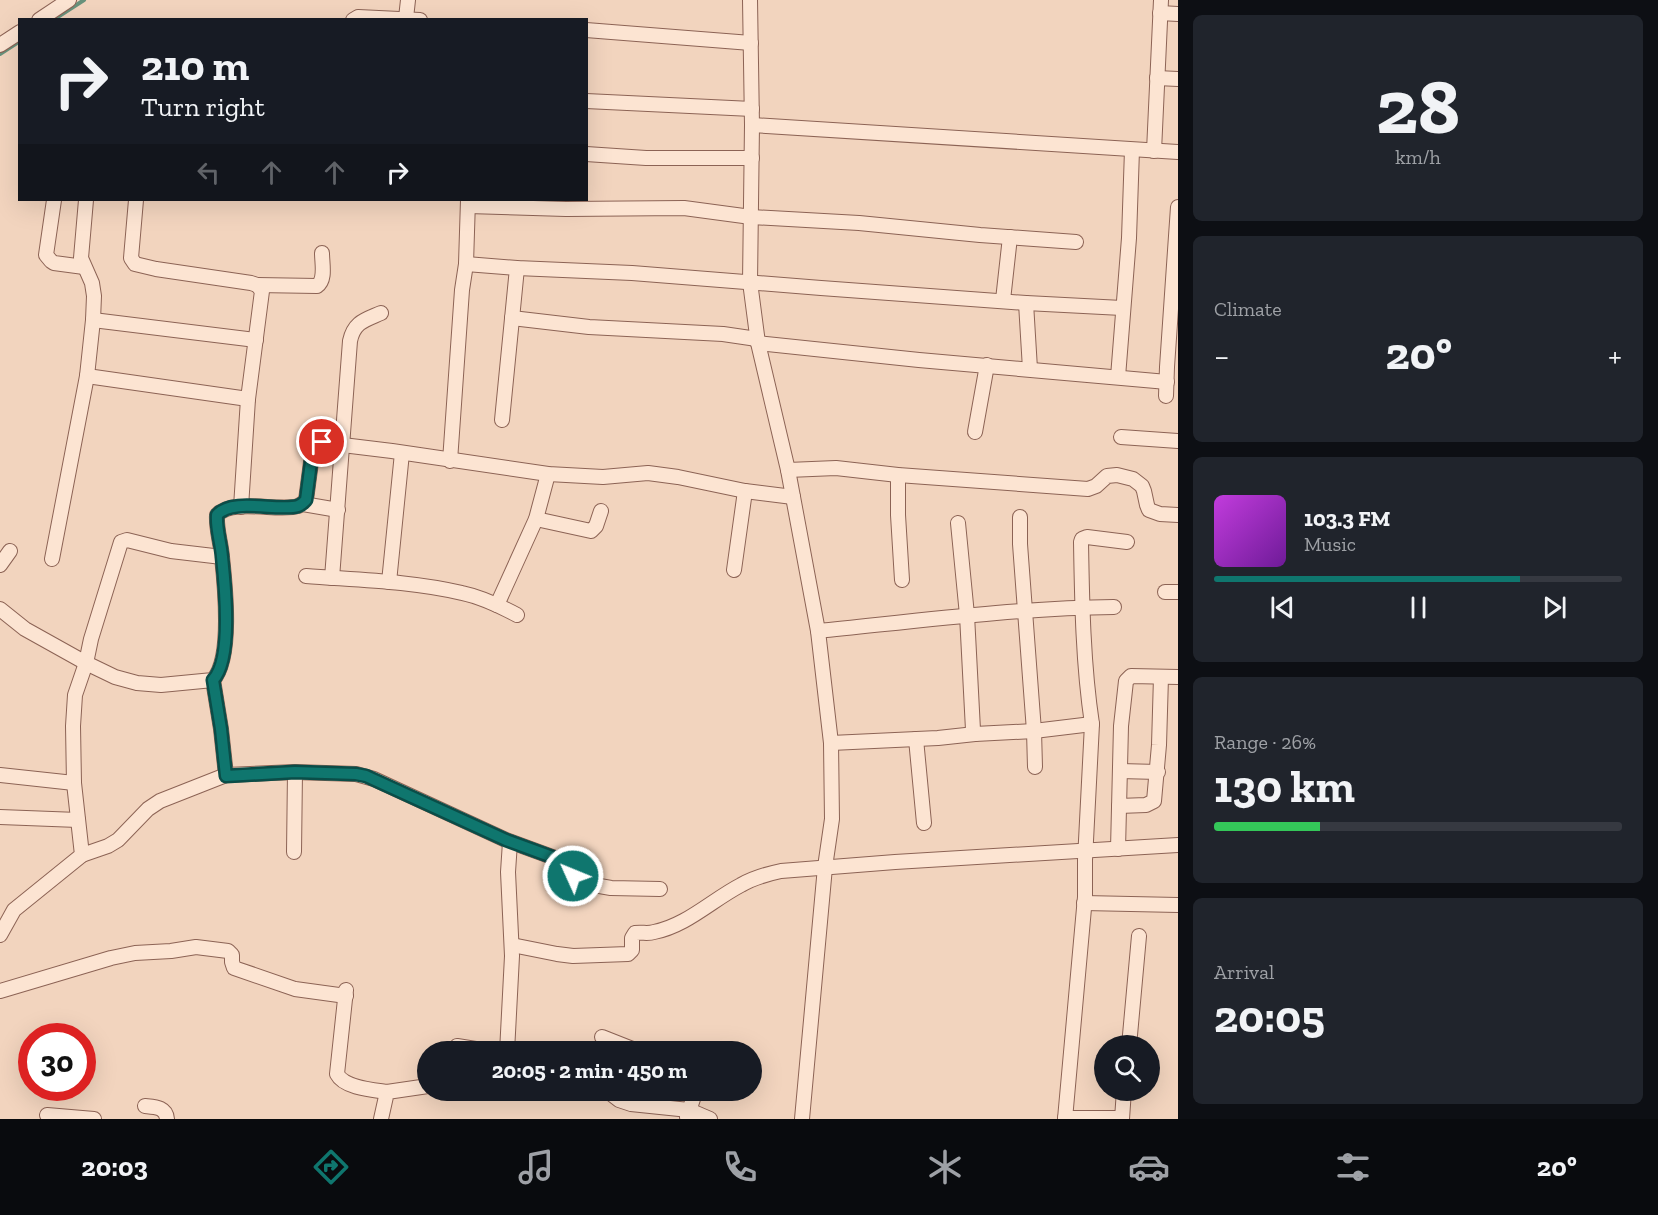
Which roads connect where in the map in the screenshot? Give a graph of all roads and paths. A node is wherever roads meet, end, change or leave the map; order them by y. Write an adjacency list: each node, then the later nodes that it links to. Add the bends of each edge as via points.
1 (69, 0): 6 (street)
2 (408, 0): 8 (street)
3 (751, 0): 11 (street)
4 (1161, 7): 5 (street); 13 (street)
5 (1178, 14)
6 (42, 18)
7 (356, 18): 8 (street)
8 (406, 18)
9 (588, 30): 11 (street)
10 (17, 40): 12 (street)
11 (751, 43): 16 (street)
12 (0, 45)
13 (1157, 78): 14 (street); 19 (street)
14 (1178, 79)
15 (588, 101): 16 (street)
16 (752, 109): 17 (street)
17 (752, 125): 18 (street); 22 (street)
18 (1132, 150): 19 (street); 39 (street)
19 (1154, 151): 20 (street)
20 (1178, 152)
21 (588, 154): 22 (street)
22 (752, 158): 28 (street)
23 (54, 201): 33 (street, via 46,255 54,263)
24 (86, 201): 33 (street, via 81,258)
25 (136, 201): 36 (street, via 131,258 135,264)
26 (468, 203): 28 (street, via 566,209 684,208); 32 (street)
27 (1178, 207): 46 (street)
28 (751, 216): 29 (street); 35 (street)
29 (1010, 237): 30 (street); 37 (street)
30 (1076, 242)
31 (322, 253): 36 (street, via 322,280 317,286)
32 (466, 264): 34 (street); 57 (street)
33 (84, 267): 42 (street, via 92,283)
34 (517, 268): 35 (street); 41 (street)
35 (750, 282): 37 (street); 44 (street)
36 (257, 285): 43 (street, via 262,291)
37 (1003, 300): 38 (street)
38 (1026, 303): 39 (street); 47 (street)
39 (1122, 308): 49 (street)
40 (381, 314): 55 (street, via 364,320 352,332)
41 (512, 318): 44 (street, via 589,327 723,334); 51 (street)
42 (93, 320): 43 (street); 48 (street)
43 (256, 340): 50 (street)
44 (758, 341): 45 (street); 58 (street)
45 (987, 365): 47 (street); 52 (street)
46 (1172, 368): 49 (street, via 1166,389)
47 (1030, 369): 49 (street)
48 (87, 376): 50 (street); 74 (street)
49 (1118, 377)
50 (248, 399): 64 (street)
51 (502, 420)
52 (975, 432)
53 (1121, 437): 54 (street)
54 (1178, 441)
55 (343, 446): 56 (street); 63 (street, via 315,443); 65 (street)
56 (402, 453): 57 (street); 80 (street)
57 (450, 460): 59 (street)
58 (788, 470): 60 (street, via 836,468); 62 (street)
59 (548, 474): 61 (street, via 603,477 648,473); 69 (street)
60 (898, 475): 67 (street, via 1088,489 1107,476 1117,475 1138,482 1149,510); 79 (street)
61 (745, 492): 62 (street); 76 (street)
62 (793, 497): 88 (street)
63 (303, 504): 64 (street); 65 (street)
64 (241, 507): 73 (street, via 217,515)
65 (338, 510): 78 (street)
66 (601, 511): 69 (street, via 591,531)
67 (1178, 516)
68 (1020, 517): 85 (street)
69 (536, 519): 81 (street)
70 (958, 523): 87 (street)
71 (1127, 542): 82 (street, via 1082,539)
72 (10, 551): 75 (street)
73 (222, 557): 89 (street, via 121,542); 92 (street, via 224,652)
74 (52, 559)
75 (0, 565)
76 (734, 570)
77 (306, 576): 78 (street)
78 (332, 578): 80 (street)
79 (902, 580)
80 (389, 582): 81 (street, via 463,593)
81 (497, 605): 86 (street)
82 (1082, 608): 83 (street); 85 (street); 93 (street)
83 (1114, 608)
84 (0, 609): 89 (street, via 25,629)
85 (1024, 612): 87 (street); 94 (street)
86 (517, 615)
87 (968, 615): 88 (street); 95 (street)
88 (818, 631): 97 (street)
89 (86, 663): 92 (street, via 137,683); 104 (street, via 73,710)
90 (1161, 677): 91 (street); 99 (street, via 1131,676 1126,681); 101 (street)
91 (1178, 677)
92 (213, 680): 103 (street)
93 (1092, 723): 94 (street); 114 (street)
94 (1034, 731): 95 (street); 98 (street)
95 (975, 734): 96 (street)
96 (916, 739): 97 (street); 108 (street)
97 (831, 743): 115 (street, via 831,819)
98 (1035, 767)
99 (1120, 771): 101 (street); 105 (street)
100 (295, 772): 103 (street); 109 (street, via 366,776); 112 (street)
101 (1158, 772): 105 (street, via 1154,801)
102 (0, 775): 104 (street)
103 (226, 776): 113 (street, via 160,801 118,840)
104 (75, 783): 107 (street)
105 (1119, 806): 111 (street)
106 (0, 817): 107 (street)
107 (78, 820): 113 (street)
108 (924, 823)
109 (510, 842): 116 (street, via 566,862 575,880 582,884); 121 (street)
110 (1178, 845): 111 (street)
111 (1118, 849): 114 (street)
112 (294, 852)
113 (82, 855): 119 (street, via 14,910)
114 (1085, 859): 115 (street); 117 (street)
115 (825, 867): 121 (street, via 764,874 669,927 635,933 628,954 573,956); 139 (street)
116 (660, 889)
117 (1084, 903): 118 (street); 140 (street)
118 (1178, 905)
119 (0, 935)
120 (1139, 936): 123 (street)
121 (512, 945): 125 (street)
122 (0, 991): 128 (street, via 135,953 196,947 228,951 234,968 295,989 346,992 339,1078)
123 (1130, 1035)
124 (602, 1037): 126 (street)
125 (508, 1041)
126 (612, 1041)
127 (417, 1087): 128 (street)
128 (387, 1092): 137 (street)
129 (622, 1101): 133 (street)
130 (1123, 1101): 134 (street)
131 (145, 1106): 136 (street, via 162,1109)
132 (46, 1115): 135 (street)
133 (688, 1115): 138 (street)
134 (1122, 1118): 140 (street)
135 (94, 1119)
136 (167, 1119)
137 (381, 1119)
138 (710, 1119)
139 (802, 1119)
140 (1065, 1119)

